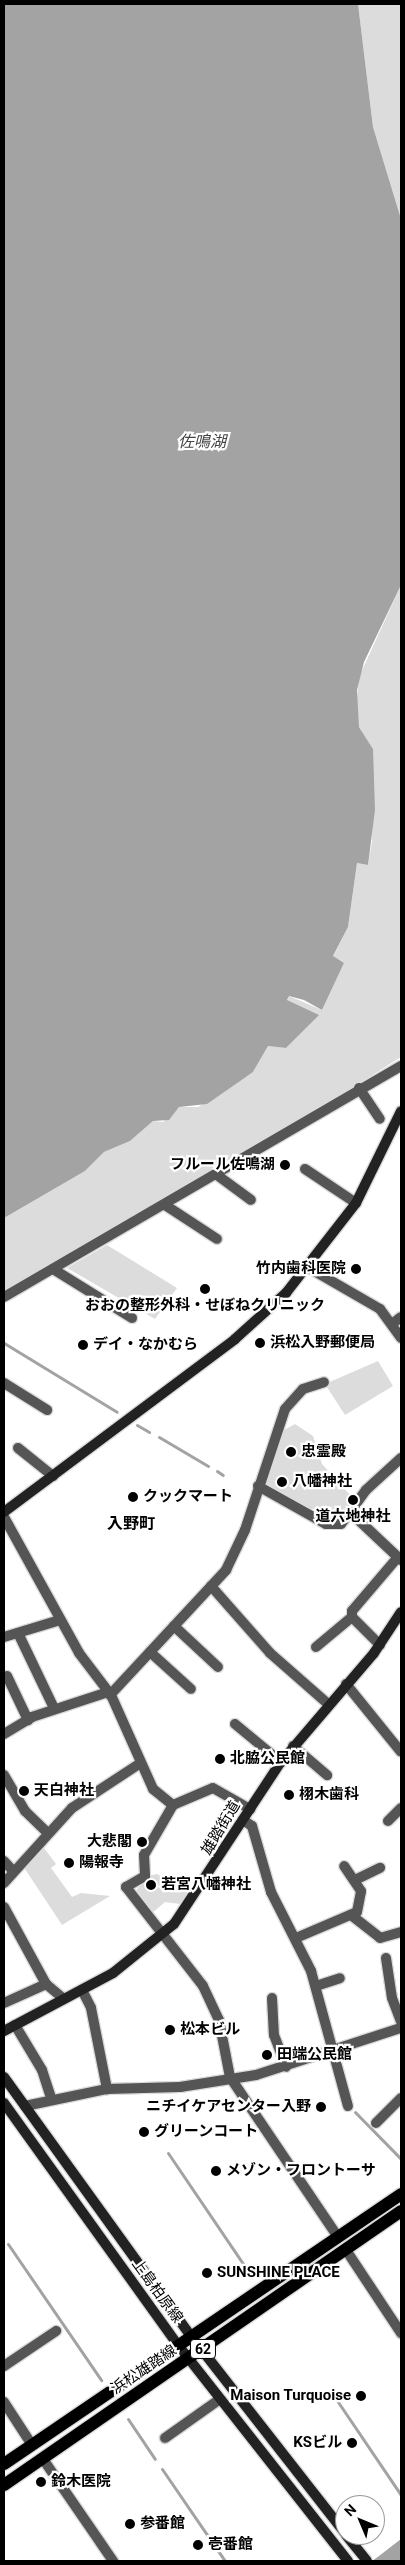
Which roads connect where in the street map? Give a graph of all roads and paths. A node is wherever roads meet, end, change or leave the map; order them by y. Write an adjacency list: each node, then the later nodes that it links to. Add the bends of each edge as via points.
1 (401, 1066): 2 (street)
2 (358, 1088): 4 (street); 6 (street)
3 (401, 1111): 8 (street)
4 (380, 1119)
5 (305, 1169): 8 (street)
6 (217, 1175): 7 (street); 9 (street)
7 (251, 1200)
8 (356, 1203): 12 (street)
9 (165, 1204): 10 (street); 11 (street)
10 (217, 1239)
11 (53, 1268): 13 (street); 15 (street)
12 (308, 1268): 16 (street, via 355,1299 374,1305); 23 (street, via 248,1328)
13 (4, 1297)
14 (401, 1317): 16 (street)
15 (132, 1318)
16 (392, 1324): 17 (street)
17 (401, 1338)
18 (324, 1382): 24 (street, via 303,1389 290,1401)
19 (4, 1383): 20 (street)
20 (47, 1410)
21 (18, 1448): 23 (street)
22 (401, 1458): 26 (street, via 366,1490)
23 (53, 1476): 25 (street)
24 (258, 1486): 26 (street, via 326,1524 341,1524); 29 (street, via 245,1530 226,1570)
25 (4, 1512)
26 (350, 1512): 28 (street)
27 (4, 1517): 32 (street)
28 (400, 1558): 31 (street)
29 (211, 1586): 34 (street); 45 (street, via 266,1650)
30 (401, 1612): 33 (street, 雄踏街道)
31 (352, 1617): 37 (street); 38 (street)
32 (60, 1620): 35 (street); 44 (street)
33 (398, 1624): 37 (street, 雄踏街道)
34 (174, 1626): 39 (street); 40 (street)
35 (18, 1632): 36 (street); 46 (street)
36 (4, 1637)
37 (380, 1645): 42 (street, 雄踏街道)
38 (316, 1647)
39 (150, 1652): 43 (street); 44 (street)
40 (218, 1667)
41 (7, 1676): 47 (street)
42 (346, 1684): 45 (street, 雄踏街道); 51 (street)
43 (191, 1689)
44 (109, 1693): 46 (street); 53 (street)
45 (328, 1704): 50 (street, 雄踏街道)
46 (54, 1708): 47 (street)
47 (28, 1720): 49 (street)
48 (235, 1724): 52 (street)
49 (4, 1734)
50 (293, 1746): 52 (street, 雄踏街道); 55 (street)
51 (401, 1752)
52 (281, 1762): 58 (street, 雄踏街道)
53 (138, 1764): 56 (street, via 154,1789); 61 (street, via 80,1801)
54 (4, 1775): 61 (street, via 25,1811)
55 (327, 1775)
56 (173, 1805): 58 (street, via 209,1788); 71 (street, via 144,1855 145,1876 126,1887)
57 (401, 1808): 60 (street)
58 (250, 1809): 59 (street, 雄踏街道)
59 (243, 1820): 71 (street, 雄踏街道, via 201,1890); 72 (street, via 252,1826 271,1892)
60 (388, 1821)
61 (47, 1832): 65 (street)
62 (4, 1860): 65 (street)
63 (344, 1866): 66 (street)
64 (380, 1868): 66 (street)
65 (13, 1871): 67 (street)
66 (355, 1880): 69 (street, via 362,1898)
67 (4, 1883)
68 (4, 1908): 75 (street)
69 (351, 1915): 70 (street, via 380,1938); 72 (street)
70 (401, 1932)
71 (162, 1937): 77 (street, 雄踏街道, via 125,1966); 88 (street, via 210,1997 222,2031)
72 (296, 1938): 76 (street)
73 (386, 1958): 81 (street, via 392,1998)
74 (340, 1978): 76 (street)
75 (46, 1984): 79 (street); 80 (street)
76 (316, 1986): 85 (street)
77 (82, 1990): 79 (street, 雄踏街道); 89 (street, via 91,2008)
78 (272, 1998): 86 (street, via 274,2034)
79 (64, 1999): 82 (street, 雄踏街道)
80 (4, 2003)
81 (401, 2021)
82 (16, 2025): 84 (street, 雄踏街道); 90 (street, via 42,2070)
83 (401, 2028): 85 (street)
84 (4, 2031)
85 (336, 2053): 86 (street); 94 (street)
86 (286, 2067): 88 (street)
87 (4, 2077): 93 (street, 上島柏原線)
88 (230, 2077): 89 (street, via 180,2087); 98 (street)
89 (107, 2089): 90 (street)
90 (51, 2097): 93 (street)
91 (401, 2098): 95 (street)
92 (4, 2103): 103 (street, 上島柏原線)
93 (25, 2106): 102 (street, 上島柏原線)
94 (348, 2106)
95 (376, 2123)
96 (401, 2194): 98 (main road, 浜松雄踏線 / 62)
97 (401, 2211): 99 (main road, 浜松雄踏線 / 62)
98 (338, 2237): 102 (main road, 浜松雄踏線 / 62)
99 (346, 2250): 101 (street); 104 (main road, 浜松雄踏線 / 62)
100 (56, 2331): 106 (street)
101 (401, 2332)
102 (191, 2336): 103 (main road, 浜松雄踏線 / 62); 104 (street, 上島柏原線)
103 (178, 2345): 105 (street, 上島柏原線); 110 (main road, 浜松雄踏線 / 62)
104 (202, 2350): 105 (main road, 浜松雄踏線 / 62); 114 (street, 上島柏原線)
105 (188, 2359): 107 (street, 上島柏原線); 111 (main road, 浜松雄踏線 / 62)
106 (4, 2366)
107 (220, 2399): 109 (street); 118 (street, 上島柏原線)
108 (4, 2402): 110 (street)
109 (165, 2438)
110 (32, 2444): 112 (main road, 浜松雄踏線 / 62)
111 (43, 2458): 113 (main road, 浜松雄踏線 / 62); 117 (street)
112 (4, 2464)
113 (4, 2485)
114 (335, 2520)
115 (354, 2545): 116 (street, 上島柏原線)
116 (365, 2560)
117 (112, 2561)
118 (348, 2561)

